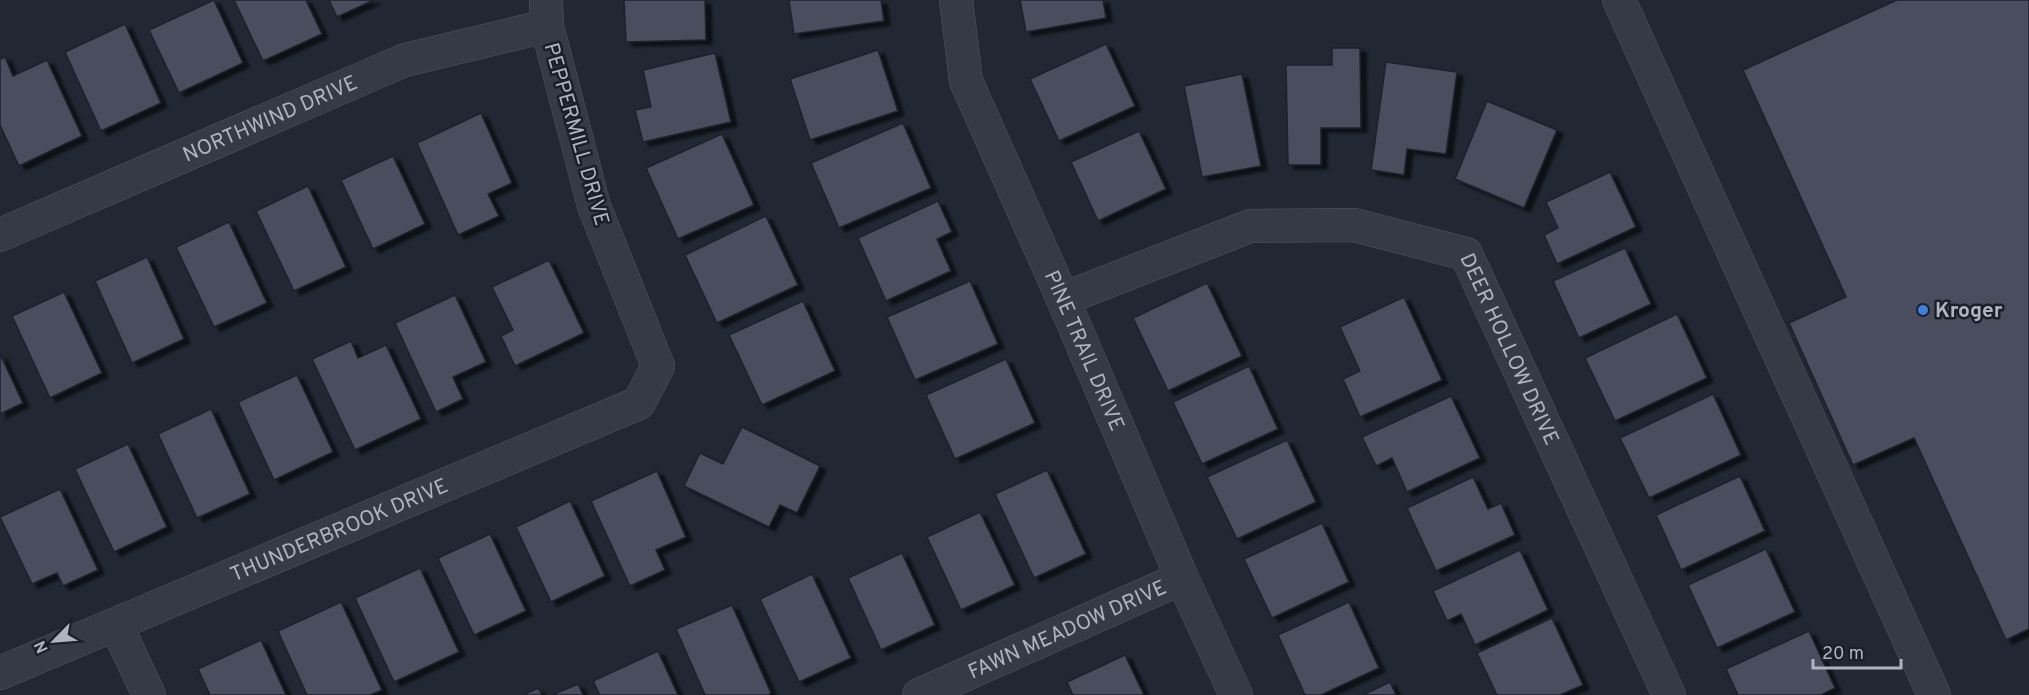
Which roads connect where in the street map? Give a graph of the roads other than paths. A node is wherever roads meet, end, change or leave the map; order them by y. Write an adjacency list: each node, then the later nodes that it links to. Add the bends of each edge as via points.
1 (956, 0): 5 (street, PINE TRAIL DRIVE, via 966,81)
2 (1620, 0): 14 (street)
3 (547, 13): 4 (street, NORTHWIND DRIVE, via 405,60); 6 (street, PEPPERMILL DRIVE, via 594,206)
4 (0, 235)
5 (1063, 299): 7 (street, PINE TRAIL DRIVE); 13 (street, DEER HOLLOW DRIVE, via 1250,226 1354,225 1466,254)
6 (658, 366): 8 (street, THUNDERBROOK DRIVE, via 639,403)
7 (1182, 578): 11 (street, FAWN MEADOW DRIVE); 12 (street, PINE TRAIL DRIVE)
8 (116, 625): 9 (street, THUNDERBROOK DRIVE); 10 (street)
9 (0, 673)
10 (149, 695)
11 (919, 695)
12 (1236, 695)
13 (1669, 695)
14 (1934, 695)

